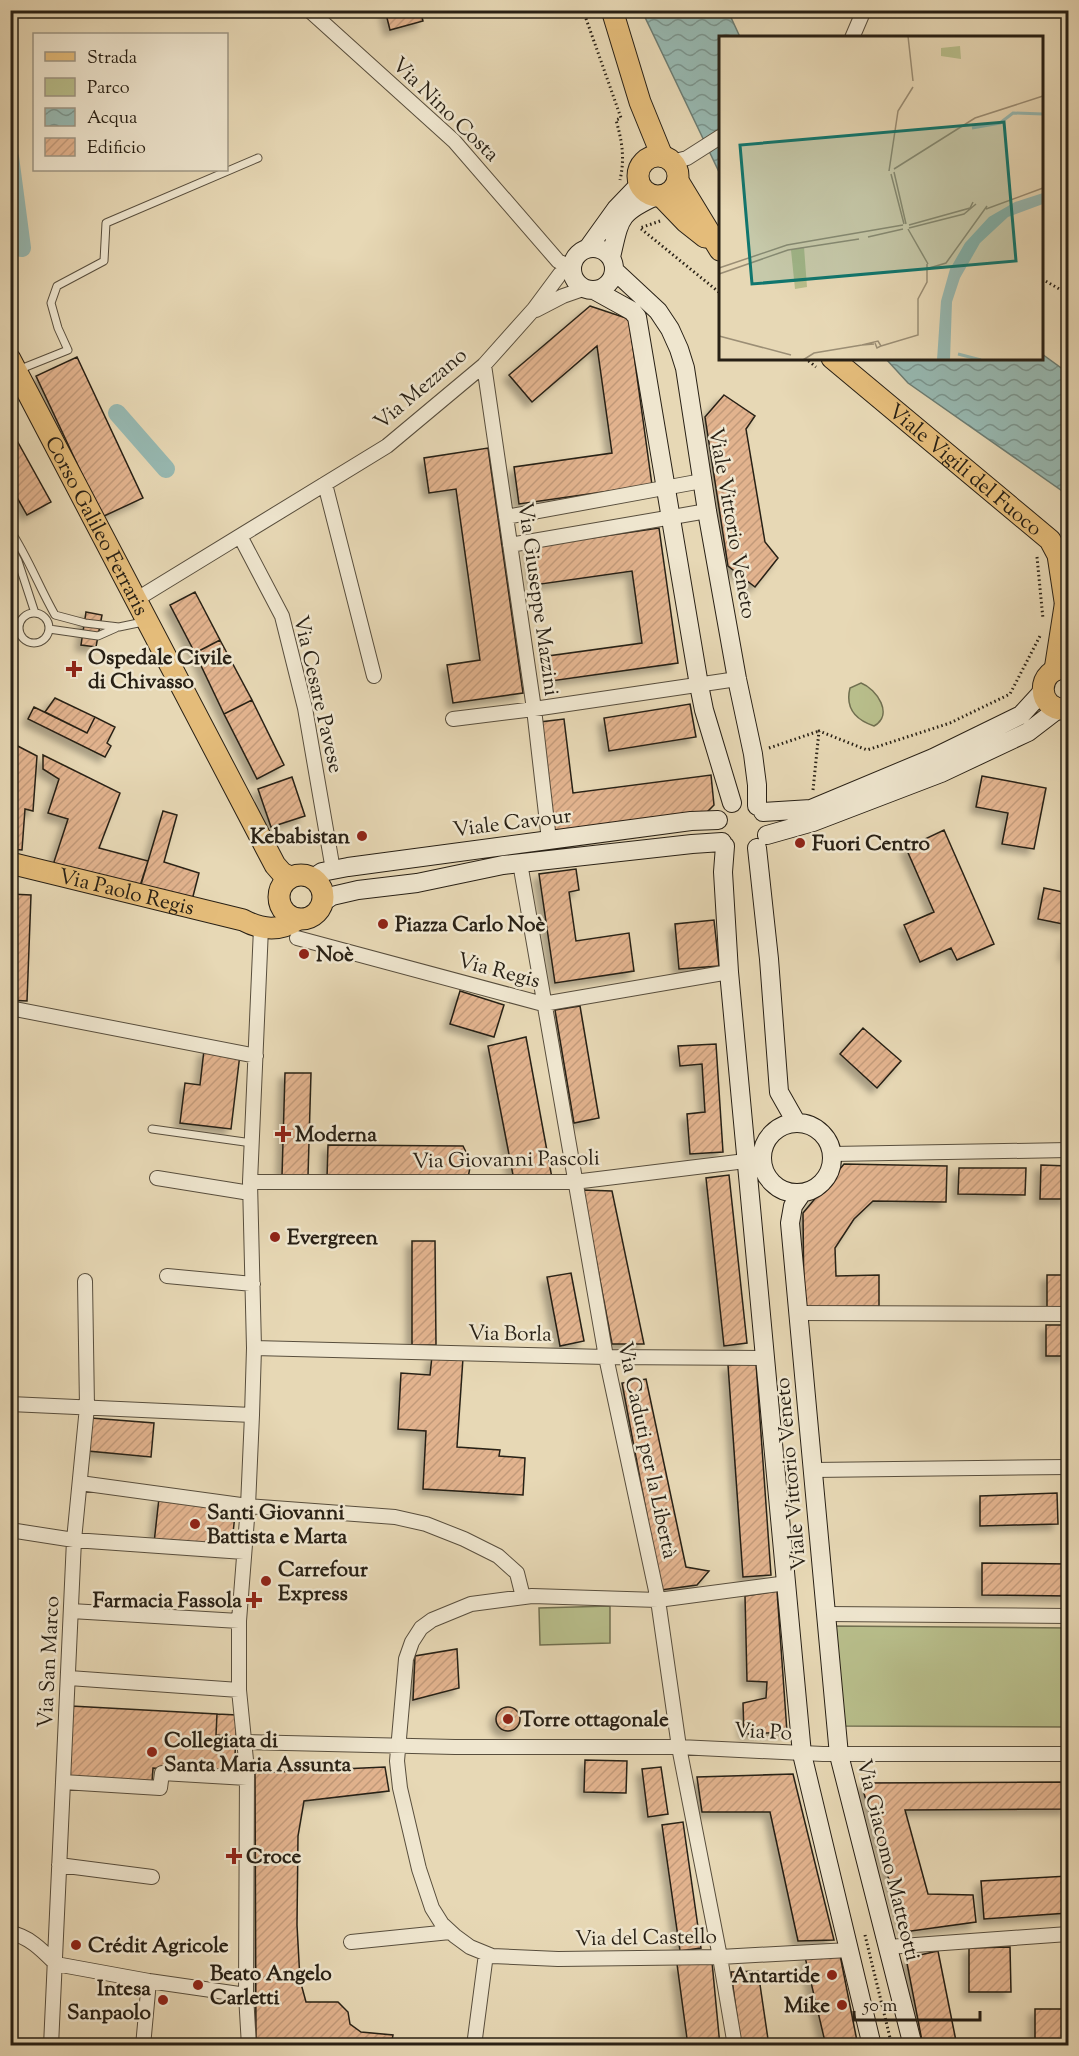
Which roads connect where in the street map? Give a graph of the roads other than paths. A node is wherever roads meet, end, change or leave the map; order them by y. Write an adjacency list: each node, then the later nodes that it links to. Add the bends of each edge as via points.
1 (309, 10): 15 (street, Via Nino Costa, via 454,141 558,261)
2 (612, 10): 7 (main road, via 640,102)
3 (864, 10): 4 (street)
4 (853, 36)
5 (719, 138): 7 (street)
6 (258, 158): 9 (lane)
7 (670, 165): 10 (main road, via 638,170); 10 (main road, via 670,193); 12 (main road)
8 (227, 171): 19 (lane, via 106,222 104,261 57,286 51,303 68,350)
9 (228, 171)
10 (644, 190): 11 (main road, Via Mezzano, via 616,209); 13 (main road); 14 (main road, via 638,205 620,219)
11 (588, 248): 14 (main road, via 603,250); 15 (main road, Via Mezzano, via 577,256)
12 (719, 248)
13 (719, 249)
14 (613, 264): 16 (main road, Via Mezzano, via 608,284); 21 (main road, Viale Vittorio Veneto, via 658,311 679,349)
15 (572, 268): 16 (main road, via 577,282); 17 (street, Via Mezzano, via 560,274)
16 (590, 289): 17 (street, Via Mezzano, via 563,296); 23 (main road, via 637,317)
17 (532, 312): 20 (street, Via Mezzano)
18 (825, 364): 31 (main road, Viale Vigili del Fuoco, via 1050,540 1058,555)
19 (13, 365): 32 (main road, Corso Galileo Ferraris)
20 (484, 365): 22 (street, Via Mezzano, via 387,446); 25 (street, Via Giuseppe Mazzini)
21 (702, 481): 23 (street); 24 (main road, Viale Vittorio Veneto)
22 (325, 484): 28 (street, Via Mezzano); 38 (street)
23 (667, 488): 25 (street); 26 (main road)
24 (707, 511): 26 (street); 39 (main road, Viale Vittorio Veneto)
25 (506, 517): 29 (street, Via Giuseppe Mazzini)
26 (672, 518): 29 (street); 40 (main road)
27 (10, 530): 35 (lane, via 24,550 55,615)
28 (240, 536): 32 (street, Via Mezzano); 53 (street, Via Cesare Pavese, via 282,616 305,708)
29 (510, 545): 42 (street, Via Giuseppe Mazzini)
30 (10, 546): 33 (lane)
31 (1067, 598): 37 (main road, Viale Vigili del Fuoco)
32 (137, 599): 34 (main road, Corso Galileo Ferraris)
33 (35, 613): 36 (lane, via 44,617); 36 (lane, via 22,619 21,637 39,642)
34 (148, 621): 35 (lane); 54 (main road, Corso Galileo Ferraris)
35 (119, 627): 36 (lane, via 98,636)
36 (49, 629)
37 (1061, 669): 41 (main road, Viale Vigili del Fuoco, via 1045,680)
38 (374, 676)
39 (737, 679): 40 (street); 46 (main road, Viale Vittorio Veneto)
40 (699, 685): 42 (street); 45 (main road)
41 (1043, 691): 43 (main road, via 1052,707); 46 (main road, via 1021,715 933,758 811,808)
42 (534, 709): 44 (street); 48 (street, Via Giuseppe Mazzini)
43 (1063, 709): 49 (main road, via 1028,732 941,773)
44 (453, 718)
45 (732, 803): 46 (main road, via 749,802); 47 (main road)
46 (760, 809): 49 (main road, via 768,827)
47 (718, 820): 48 (main road, Viale Cavour); 50 (main road)
48 (549, 840): 53 (main road, Viale Cavour)
49 (762, 841): 50 (main road, via 741,853); 62 (main road, via 779,1092)
50 (723, 844): 52 (main road, Viale Cavour); 58 (main road)
51 (10, 863): 56 (main road, Via Paolo Regis)
52 (520, 863): 55 (main road, Viale Cavour, via 358,890); 59 (street, Via Caduti per la Libertà)
53 (323, 874): 54 (main road, via 302,874); 55 (main road)
54 (285, 884): 56 (main road); 57 (main road, Corso Galileo Ferraris, via 280,906)
55 (323, 902): 57 (main road, via 316,914 304,919)
56 (252, 924): 57 (main road, via 279,928 290,925); 61 (street)
57 (297, 929): 59 (street, Via Regis)
58 (729, 972): 59 (street, Via Regis); 67 (main road, via 744,1136)
59 (543, 1004): 69 (street, Via Caduti per la Libertà)
60 (10, 1008): 61 (street)
61 (256, 1056): 64 (street)
62 (796, 1122): 66 (main road, via 824,1135); 67 (main road, via 771,1133)
63 (152, 1129): 64 (lane)
64 (252, 1143): 70 (street)
65 (1068, 1150): 66 (street)
66 (832, 1154): 71 (main road, via 828,1175 821,1184)
67 (758, 1158): 69 (street, Via Giovanni Pascoli); 71 (main road, via 776,1186); 79 (main road, Viale Vittorio Veneto, via 750,1197)
68 (158, 1178): 70 (street, Via Giovanni Pascoli)
69 (574, 1182): 70 (street, Via Giovanni Pascoli); 78 (street, Via Caduti per la Libertà)
70 (250, 1187): 74 (street)
71 (802, 1193): 75 (main road, Viale Vittorio Veneto, via 793,1206 790,1223)
72 (167, 1276): 74 (street)
73 (86, 1281): 81 (street, Via San Marco)
74 (253, 1284): 77 (street)
75 (798, 1313): 76 (street); 84 (main road, Viale Vittorio Veneto)
76 (1068, 1314)
77 (254, 1348): 78 (street, Via Borla); 82 (street)
78 (606, 1357): 79 (street, Via Borla); 92 (street, Via Caduti per la Libertà)
79 (765, 1358): 90 (main road, Viale Vittorio Veneto)
80 (10, 1404): 81 (street)
81 (87, 1407): 82 (street); 85 (street, Via San Marco)
82 (252, 1415): 86 (street)
83 (1068, 1467): 84 (street)
84 (813, 1470): 94 (main road, Viale Vittorio Veneto)
85 (80, 1483): 86 (street); 88 (street, Via San Marco)
86 (248, 1506): 89 (street); 91 (street, via 395,1517 426,1524 498,1557 517,1573)
87 (10, 1530): 88 (street)
88 (74, 1540): 89 (street); 93 (street, Via San Marco)
89 (244, 1552): 96 (street)
90 (786, 1583): 92 (street, Via del Castello); 102 (main road, Viale Vittorio Veneto)
91 (523, 1597): 92 (street, Via del Castello); 100 (street, Via del Castello, via 471,1604 443,1614 421,1628 406,1659)
92 (658, 1600): 101 (street, Via Caduti per la Libertà)
93 (71, 1611): 96 (street); 97 (street, Via San Marco)
94 (826, 1614): 95 (street); 104 (main road, Viale Vittorio Veneto)
95 (1068, 1616)
96 (239, 1621): 98 (street)
97 (69, 1678): 98 (street); 106 (street, Via San Marco)
98 (239, 1690): 99 (street)
99 (244, 1742): 100 (street, Via Po); 105 (street)
100 (398, 1745): 101 (street, Via Po); 109 (street, Via del Castello, via 400,1788 419,1869 432,1908)
101 (679, 1747): 102 (street, Via Po); 116 (street, Via Caduti per la Libertà)
102 (802, 1754): 104 (street, Via Po); 114 (main road)
103 (1068, 1754): 104 (street, Via Po)
104 (839, 1755): 113 (main road, Via Giacomo Matteotti)
105 (247, 1778): 106 (street, via 162,1773 160,1788); 119 (street)
106 (63, 1782): 107 (street, Via San Marco)
107 (59, 1865): 108 (street); 117 (street, Via San Marco)
108 (153, 1876)
109 (450, 1932): 112 (street); 115 (street, Via del Castello)
110 (10, 1933): 117 (street, via 20,1934)
111 (1068, 1934): 113 (street)
112 (351, 1942)
113 (888, 1947): 126 (main road, Via Giacomo Matteotti)
114 (849, 1950): 116 (street, Via del Castello); 125 (main road)
115 (486, 1954): 116 (street, Via del Castello, via 558,1959); 123 (street)
116 (720, 1957): 124 (street, Via Caduti per la Libertà)
117 (56, 1964): 118 (street); 120 (street, Via San Marco)
118 (149, 1981): 119 (street); 121 (street)
119 (246, 1995): 122 (street)
120 (51, 2046)
121 (143, 2046)
122 (249, 2046)
123 (474, 2046)
124 (735, 2046)
125 (872, 2046)
126 (913, 2046)

